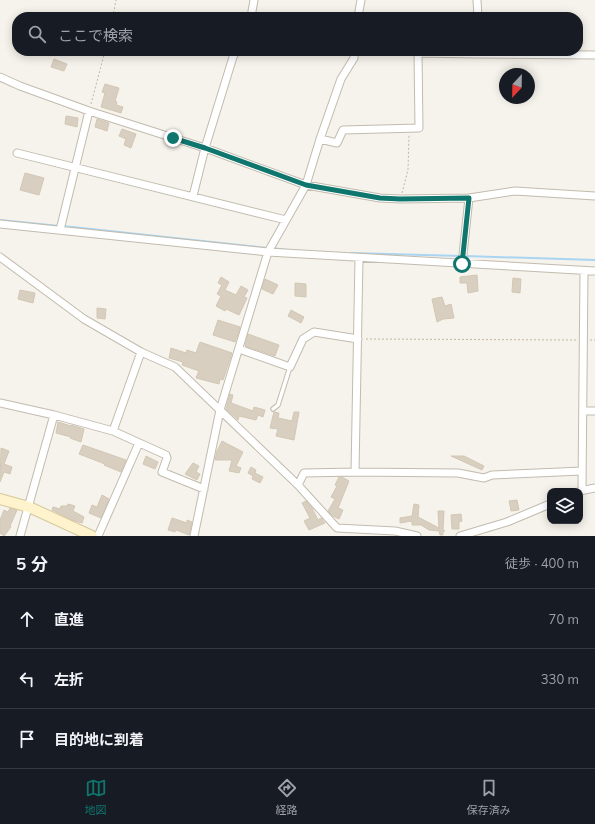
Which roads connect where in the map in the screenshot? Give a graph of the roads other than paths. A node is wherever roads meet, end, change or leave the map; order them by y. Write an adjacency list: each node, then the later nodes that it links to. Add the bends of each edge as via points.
1 (254, 0): 4 (street)
2 (361, 0): 5 (street)
3 (478, 0): 6 (street)
4 (252, 12)
5 (359, 12)
6 (478, 12)
7 (583, 55): 8 (street)
8 (595, 55)
9 (234, 56): 15 (street)
10 (354, 56): 14 (street, via 342,79)
11 (418, 56): 14 (street, via 419,128 343,130 337,143)
12 (0, 77): 13 (street)
13 (89, 111): 15 (street); 17 (street)
14 (320, 139): 18 (street)
15 (205, 148): 18 (street); 19 (street)
16 (17, 153): 17 (street)
17 (75, 167): 19 (street); 24 (street)
18 (306, 185): 21 (street, via 380,198); 22 (street)
19 (193, 196): 22 (street)
20 (595, 196): 21 (street, via 515,191)
21 (469, 198): 28 (street)
22 (286, 220): 25 (street)
23 (0, 224): 24 (street)
24 (60, 230): 25 (street)
25 (268, 252): 27 (street); 32 (street)
26 (0, 257): 33 (street, via 84,319)
27 (359, 258): 28 (street); 31 (street)
28 (462, 264): 29 (street)
29 (584, 271): 30 (street); 38 (street)
30 (595, 271)
31 (358, 339): 34 (street, via 314,332 303,339); 44 (street)
32 (239, 349): 34 (street); 37 (street)
33 (141, 352): 37 (street, via 175,367); 41 (street)
34 (290, 367): 36 (lane, via 278,405)
35 (0, 403): 40 (street)
36 (273, 409)
37 (220, 410): 45 (street); 48 (street)
38 (583, 411): 39 (street); 43 (street)
39 (595, 411)
40 (54, 415): 41 (street); 52 (street)
41 (113, 431): 42 (street)
42 (139, 443): 48 (street, via 166,455 162,472); 55 (street)
43 (582, 471): 44 (street, via 492,475 484,478 458,472); 46 (street)
44 (355, 472): 45 (street, via 304,473)
45 (298, 485): 57 (street, via 337,528 395,531)
46 (581, 488)
47 (595, 488): 49 (street)
48 (204, 489): 56 (street)
49 (583, 490)
50 (0, 499): 52 (main road)
51 (547, 505): 58 (street, via 507,522)
52 (29, 508): 53 (street); 54 (main road)
53 (20, 536)
54 (92, 536)
55 (98, 536)
56 (194, 536)
57 (417, 536)
58 (460, 536)

